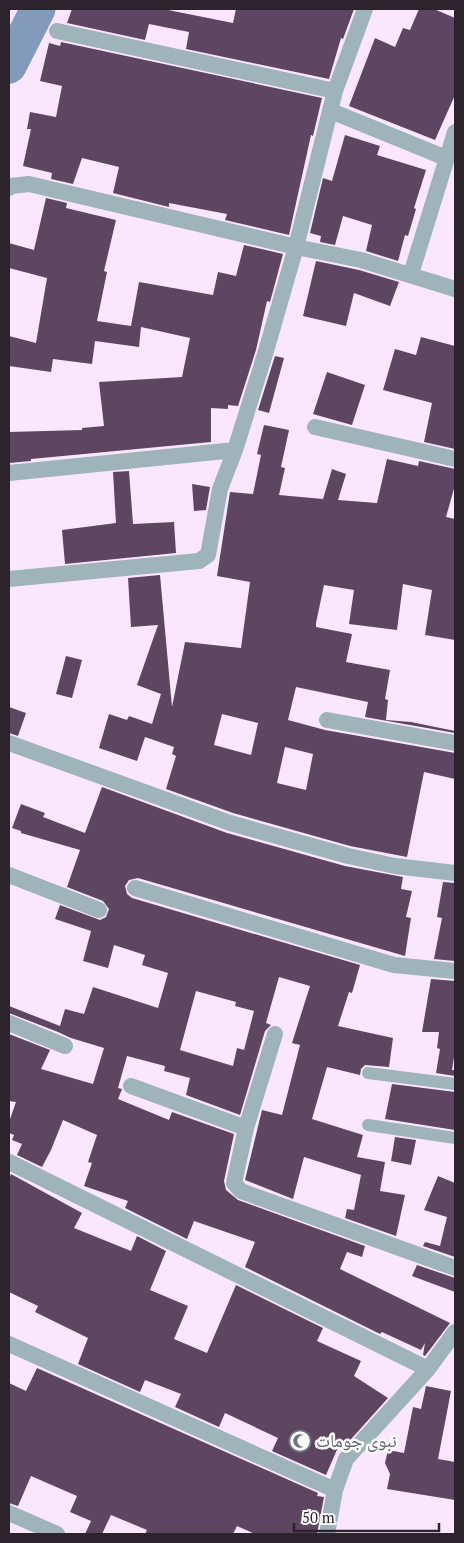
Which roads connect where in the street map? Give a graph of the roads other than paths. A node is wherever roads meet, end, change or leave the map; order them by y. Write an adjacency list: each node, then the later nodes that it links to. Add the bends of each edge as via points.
1 (365, 9): 3 (street)
2 (57, 30): 3 (street)
3 (335, 91): 4 (street)
4 (332, 111): 6 (street); 8 (street)
5 (455, 132): 6 (street)
6 (446, 158): 9 (street)
7 (9, 188): 8 (street, via 30,184)
8 (296, 247): 9 (street); 12 (street)
9 (410, 274): 10 (street)
10 (455, 289)
11 (314, 427): 13 (street)
12 (235, 450): 14 (street); 15 (street, via 220,489 211,548 208,555 199,561)
13 (455, 459)
14 (9, 473)
15 (9, 579)
16 (327, 720): 18 (street)
17 (9, 742): 19 (street, via 230,824 348,856 395,866)
18 (455, 743)
19 (455, 872)
20 (9, 875): 22 (street)
21 (135, 888): 23 (street, via 394,965)
22 (99, 910)
23 (455, 971)
24 (9, 1023): 26 (street)
25 (275, 1034): 31 (street)
26 (65, 1046)
27 (368, 1073): 28 (street)
28 (455, 1084)
29 (131, 1086): 31 (street)
30 (368, 1125): 32 (street)
31 (246, 1128): 34 (street, via 234,1183 241,1191)
32 (455, 1138)
33 (9, 1162): 37 (street)
34 (455, 1268)
35 (455, 1332): 37 (street)
36 (9, 1344): 38 (street)
37 (428, 1368): 38 (street, via 346,1459)
38 (335, 1490): 41 (street)
39 (9, 1513): 40 (street)
40 (57, 1534)
41 (327, 1534)

